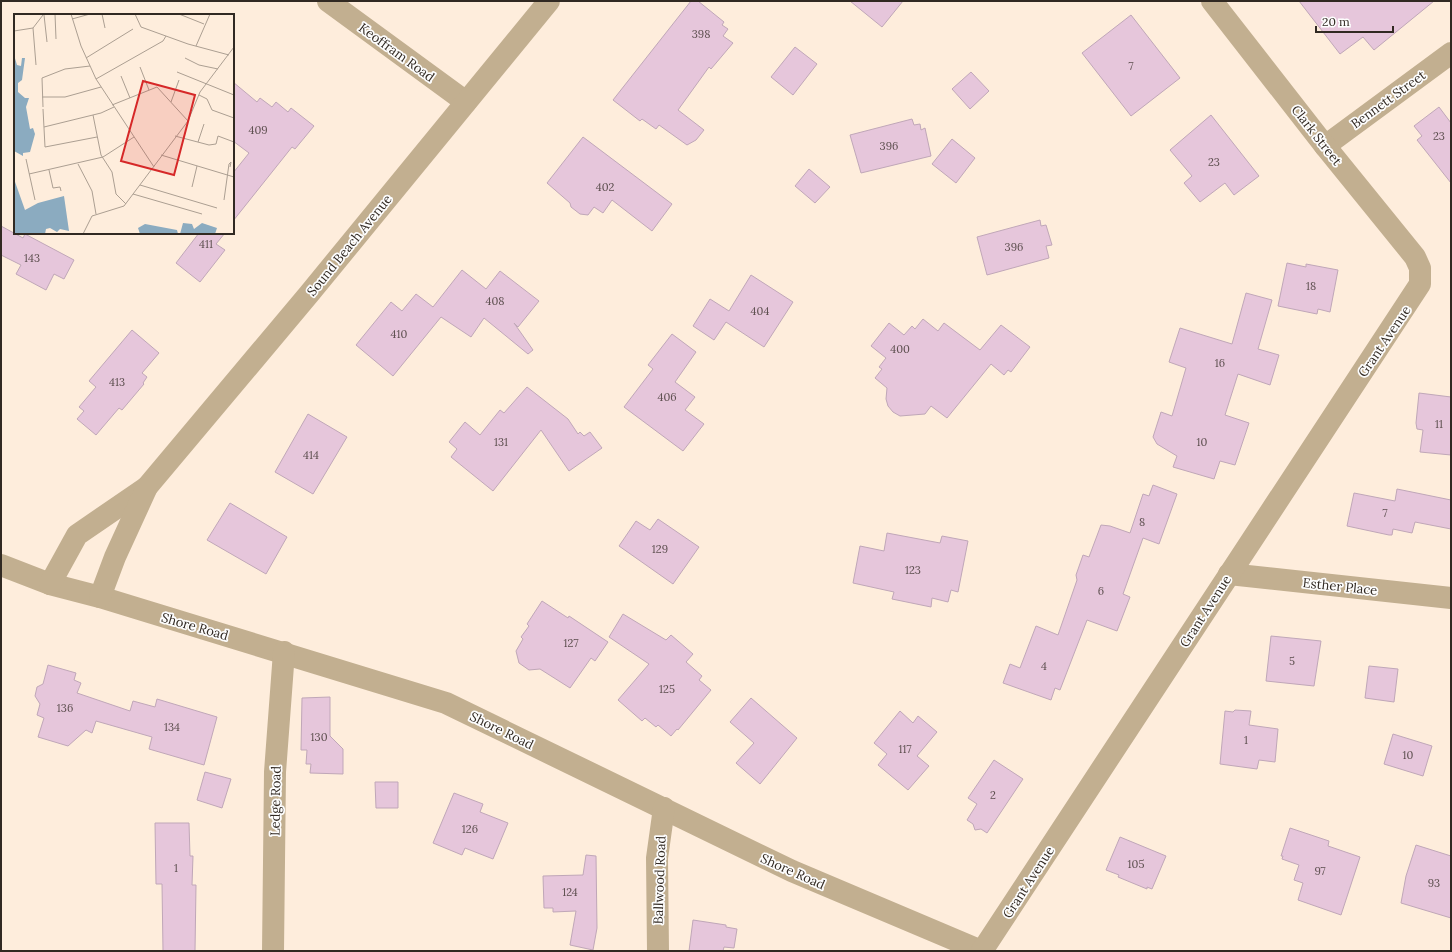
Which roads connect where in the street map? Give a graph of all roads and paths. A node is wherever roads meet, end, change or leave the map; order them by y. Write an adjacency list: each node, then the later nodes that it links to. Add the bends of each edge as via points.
1 (328, 1): 5 (street, Keoffram Road)
2 (549, 1): 5 (street, Sound Beach Avenue)
3 (1212, 1): 6 (street, Clark Street)
4 (1451, 53): 6 (street, Bennett Street)
5 (466, 102): 8 (street, Sound Beach Avenue)
6 (1325, 146): 7 (street, Clark Street, via 1415,257)
7 (1420, 268): 10 (street, Grant Avenue, via 1420,284 1416,293)
8 (147, 487): 11 (street, Sound Beach Avenue, via 77,535); 12 (street, Sound Beach Avenue)
9 (1, 565): 11 (street, Shore Road)
10 (1229, 574): 13 (street, Esther Place); 18 (street, Grant Avenue)
11 (50, 584): 12 (street, Shore Road)
12 (100, 596): 14 (street, Shore Road)
13 (1451, 598)
14 (284, 652): 15 (street, Shore Road, via 446,703); 16 (street, Ledge Road, via 275,772)
15 (664, 808): 17 (street, Ballwood Road, via 657,858); 18 (street, Shore Road, via 792,871)
16 (273, 951)
17 (658, 951)
18 (982, 951)

